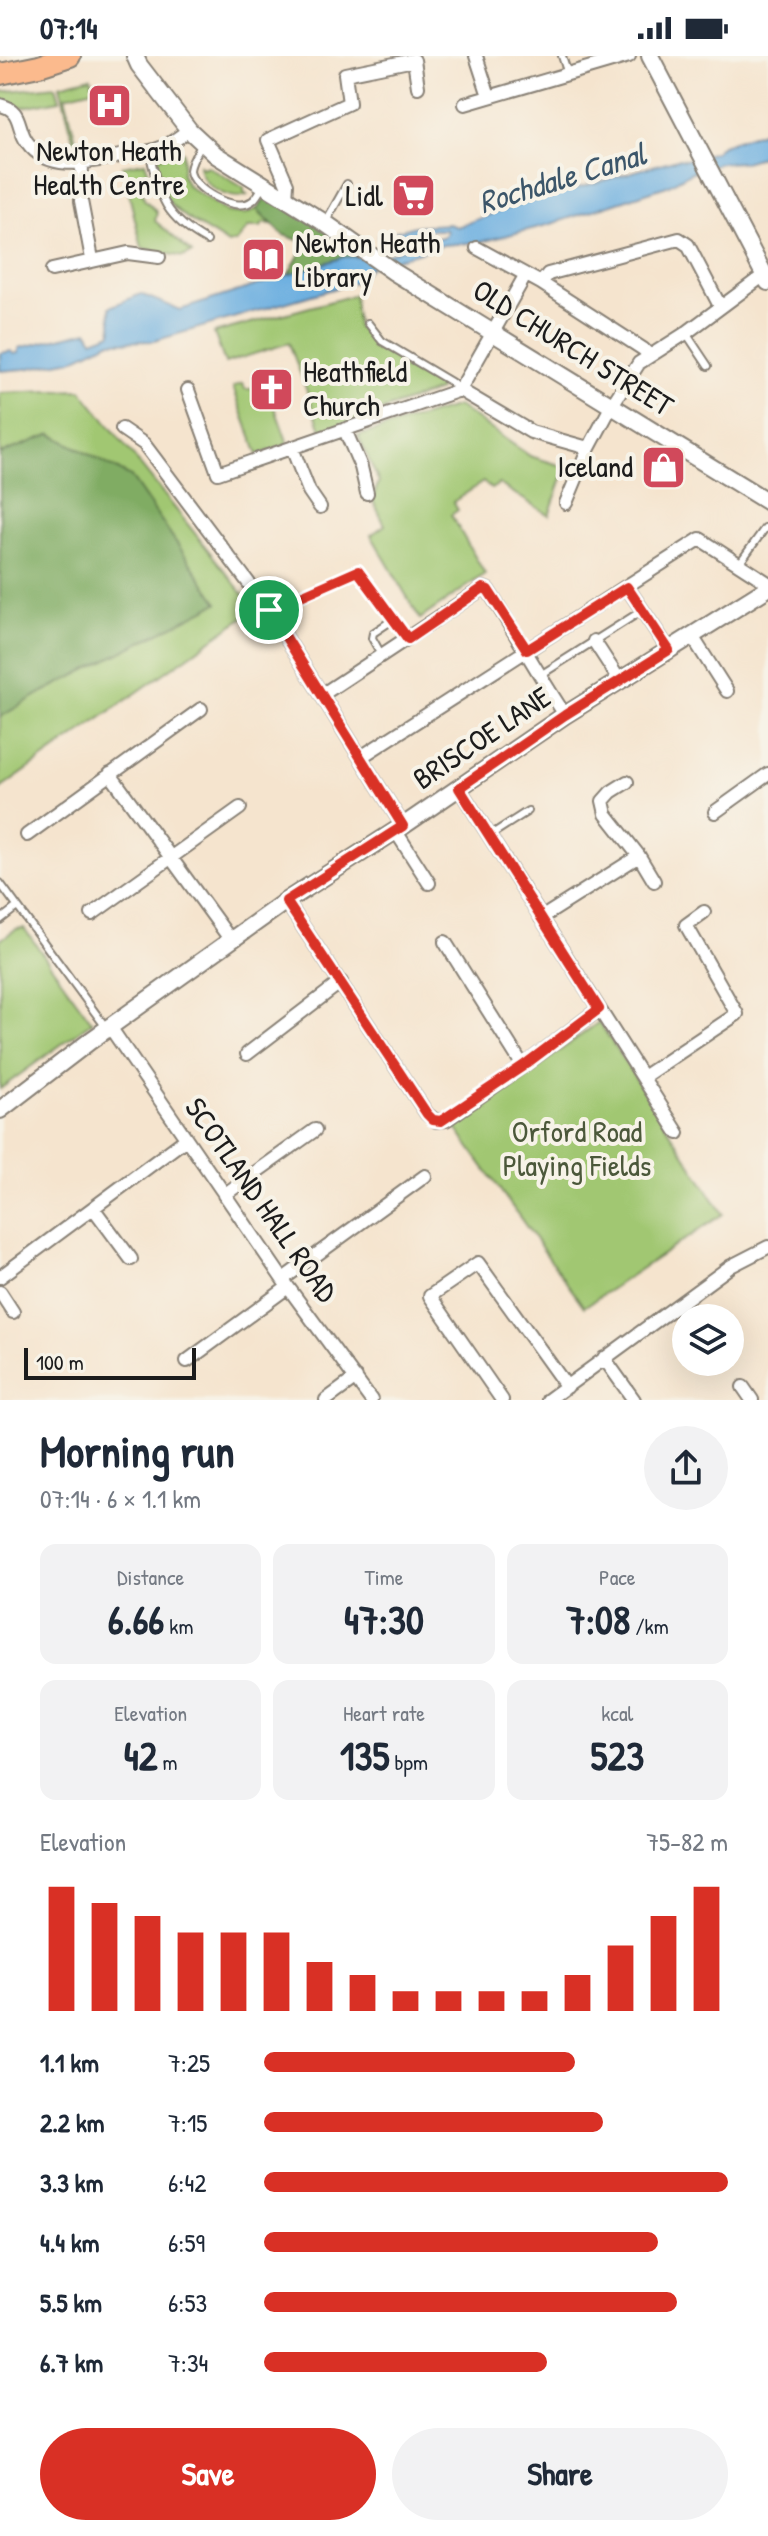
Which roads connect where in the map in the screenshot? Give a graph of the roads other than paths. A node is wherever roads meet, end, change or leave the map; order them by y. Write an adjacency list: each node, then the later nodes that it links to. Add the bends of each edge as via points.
1 (70, 56): 7 (highway)
2 (135, 56): 14 (street, OLD CHURCH STREET)
3 (476, 56): 11 (street)
4 (562, 56): 9 (lane)
5 (629, 56): 9 (street)
6 (650, 56): 28 (street)
7 (46, 60): 8 (highway)
8 (0, 74)
9 (568, 74): 11 (street)
10 (418, 87): 20 (street, via 414,60 345,74 349,103 268,140 287,184)
11 (489, 96): 12 (street)
12 (465, 104)
13 (0, 105): 17 (street, via 17,114 28,144 38,152 66,164)
14 (189, 130): 15 (street, OLD CHURCH STREET); 16 (street)
15 (202, 144): 19 (street, OLD CHURCH STREET); 19 (lane, via 190,171 209,192 242,205 253,201)
16 (149, 151): 17 (street); 22 (lane, via 167,207 189,231)
17 (82, 164): 25 (street, via 81,201)
18 (347, 184): 21 (lane)
19 (264, 185): 20 (street, OLD CHURCH STREET)
20 (286, 199): 21 (street, OLD CHURCH STREET)
21 (325, 223): 32 (street, OLD CHURCH STREET, via 394,272)
22 (207, 241)
23 (477, 248): 27 (street)
24 (159, 257): 25 (street, via 128,253)
25 (92, 259): 26 (street)
26 (52, 270)
27 (525, 276): 29 (street); 32 (street)
28 (766, 278): 30 (street)
29 (541, 283): 30 (street, via 548,274 675,238 688,245); 34 (street)
30 (720, 306): 33 (street)
31 (368, 323): 37 (lane, via 382,341)
32 (492, 330): 37 (street); 38 (street, OLD CHURCH STREET)
33 (686, 333): 34 (street); 35 (lane)
34 (650, 356): 38 (street, via 639,363)
35 (708, 366)
36 (188, 390): 41 (street, via 218,473)
37 (460, 390): 40 (street); 42 (street, via 531,432)
38 (612, 405): 42 (street); 44 (street, OLD CHURCH STREET)
39 (122, 429): 51 (street, via 144,444)
40 (345, 430): 41 (street); 43 (street)
41 (292, 448): 46 (street)
42 (588, 448): 45 (street)
43 (367, 493)
44 (768, 502)
45 (566, 503)
46 (320, 507)
47 (765, 528): 48 (lane)
48 (739, 564): 49 (street); 50 (street, via 700,539)
49 (768, 585): 54 (street, BRISCOE LANE)
50 (627, 587): 52 (street); 57 (street)
51 (269, 610): 53 (lane, via 358,571); 63 (street)
52 (643, 610): 56 (lane); 58 (street)
53 (394, 619): 55 (lane); 59 (lane, via 373,633)
54 (692, 636): 58 (street, BRISCOE LANE); 62 (street)
55 (408, 639): 57 (street, via 483,588); 59 (street)
56 (594, 641): 60 (lane); 61 (street)
57 (527, 650): 60 (street); 66 (street)
58 (669, 650): 61 (street, BRISCOE LANE)
59 (382, 655): 63 (street)
60 (539, 676): 65 (street)
61 (620, 681): 65 (street, BRISCOE LANE)
62 (727, 691)
63 (323, 694): 66 (street)
64 (201, 709): 67 (street)
65 (565, 715): 70 (street, BRISCOE LANE)
66 (361, 757): 74 (street)
67 (110, 774): 75 (street); 78 (street)
68 (768, 774): 73 (street)
69 (627, 782): 77 (street, via 603,801 606,814)
70 (459, 788): 74 (street, BRISCOE LANE); 76 (street)
71 (240, 808): 78 (street)
72 (528, 811): 76 (lane)
73 (715, 812)
74 (399, 828): 81 (street); 82 (street, BRISCOE LANE)
75 (27, 835)
76 (489, 836): 86 (street)
77 (639, 856): 79 (street); 86 (street)
78 (170, 858): 85 (street); 88 (street)
79 (654, 881)
80 (0, 883): 83 (lane)
81 (429, 883)
82 (286, 901): 88 (street, BRISCOE LANE); 90 (street)
83 (17, 907): 87 (lane); 92 (lane)
84 (704, 912): 95 (street, via 686,925 737,1014)
85 (92, 914)
86 (541, 918): 91 (street)
87 (0, 920)
88 (230, 939): 92 (street, BRISCOE LANE)
89 (445, 942): 94 (street)
90 (341, 982): 93 (street); 94 (street, via 436,1121 446,1120)
91 (599, 1009): 94 (street); 95 (street)
92 (108, 1028): 96 (street, BRISCOE LANE); 99 (street, SCOTLAND HALL ROAD)
93 (247, 1054)
94 (523, 1066)
95 (643, 1077): 98 (street)
96 (0, 1110)
97 (315, 1130): 101 (street)
98 (678, 1133)
99 (186, 1139): 101 (street, SCOTLAND HALL ROAD); 102 (street)
100 (425, 1176): 106 (street)
101 (224, 1195): 106 (street, SCOTLAND HALL ROAD)
102 (94, 1209): 104 (street); 105 (street)
103 (768, 1247): 109 (street, via 731,1266)
104 (131, 1259)
105 (0, 1277)
106 (286, 1283): 110 (street); 111 (street, SCOTLAND HALL ROAD)
107 (0, 1292): 108 (street)
108 (13, 1312)
109 (604, 1358): 112 (street); 118 (street)
110 (187, 1361)
111 (356, 1378): 114 (street); 115 (street, SCOTLAND HALL ROAD)
112 (567, 1387): 116 (street, via 478,1263 430,1296); 117 (street)
113 (743, 1387): 119 (street)
114 (326, 1400)
115 (371, 1400)
116 (502, 1400)
117 (548, 1400)
118 (634, 1400)
119 (752, 1400)

